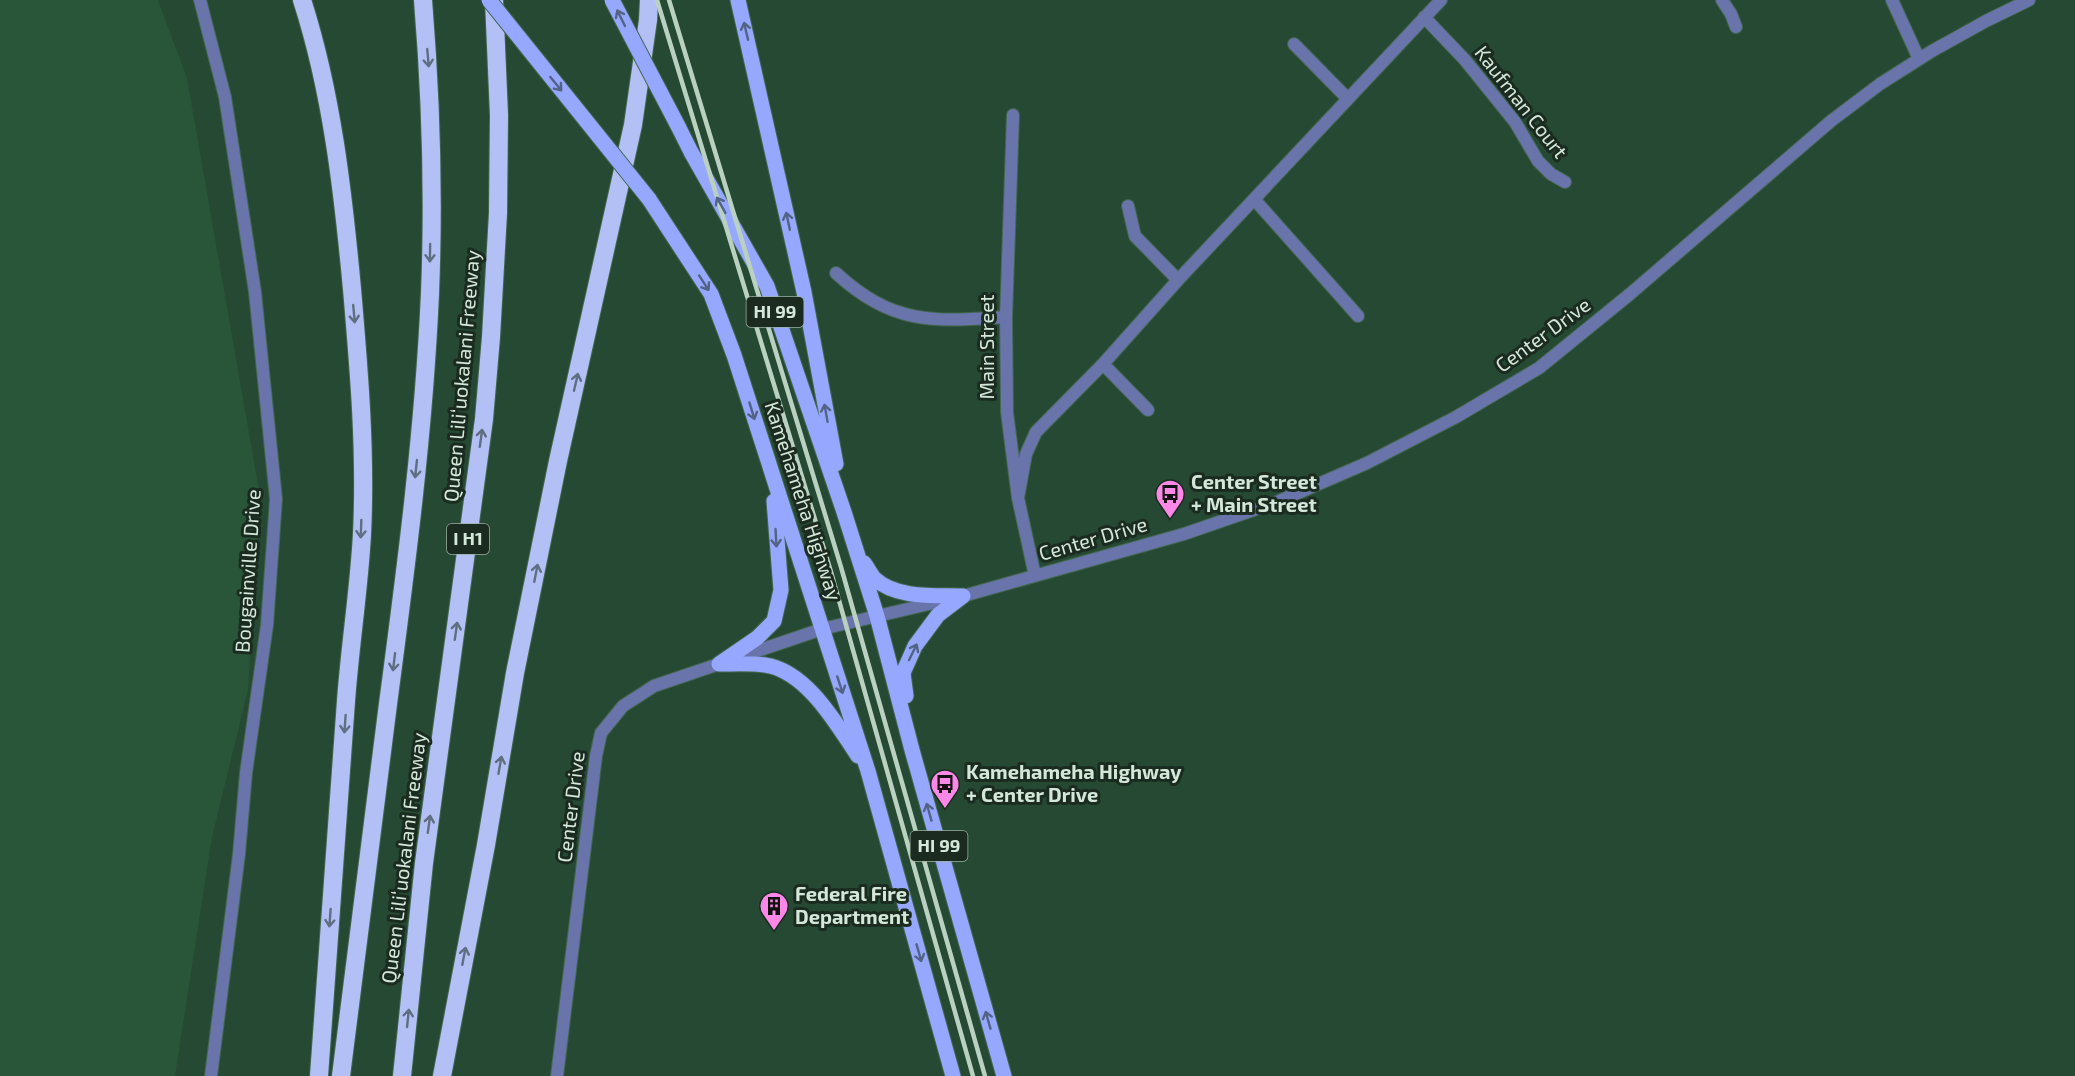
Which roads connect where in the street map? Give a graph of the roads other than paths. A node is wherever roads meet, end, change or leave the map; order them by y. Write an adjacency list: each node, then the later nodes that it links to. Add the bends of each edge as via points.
1 (200, 0): 41 (street, Bougainville Drive, via 225,97 255,292 276,499 267,625)
2 (291, 0): 23 (highway, via 327,141)
3 (302, 0): 23 (highway, via 334,134)
4 (423, 0): 43 (highway, Queen Liliʻuokalani Freeway, one-way to 43, via 432,189 422,410)
5 (489, 0): 30 (main road, Kamehameha Highway / HI 99, one-way to 30, bridge, via 648,199 711,294 735,356)
6 (494, 0): 44 (highway, Queen Liliʻuokalani Freeway / I H1, one-way to 6, via 424,863 484,419 498,202)
7 (612, 0): 32 (main road, Kamehameha Highway / HI 99, one-way to 7, bridge, via 767,286)
8 (647, 0): 45 (highway, one-way to 8, via 515,673 633,125 648,20)
9 (738, 0): 32 (main road, one-way to 9, via 804,292)
10 (1441, 0): 14 (street)
11 (1722, 0): 15 (street)
12 (1892, 0): 17 (street)
13 (2029, 0): 17 (street, Center Drive)
14 (1424, 17): 18 (street); 20 (street, Kaufman Court, via 1515,122 1538,161)
15 (1736, 27)
16 (1294, 44): 18 (street)
17 (1919, 59): 34 (street, Center Drive, via 1831,121 1539,368 1465,412 1367,463 1277,502 1184,534)
18 (1348, 99): 21 (street)
19 (1013, 115): 27 (street, Main Street)
20 (1565, 182)
21 (1254, 200): 25 (street); 26 (street)
22 (1128, 206): 25 (street, via 1135,236)
23 (349, 255): 42 (highway, one-way to 42, via 360,394 362,532)
24 (836, 273): 27 (street, via 869,300 909,316 951,321)
25 (1178, 280): 28 (street)
26 (1358, 316)
27 (1006, 317): 31 (street, Main Street, via 1007,412)
28 (1103, 364): 29 (street); 31 (street, via 1036,432 1026,454)
29 (1148, 410)
30 (773, 480): 37 (main road, Kamehameha Highway / HI 99); 38 (main road, one-way to 38, via 781,590 774,621)
31 (1018, 498): 34 (street, Main Street)
32 (844, 512): 33 (main road, Kamehameha Highway / HI 99)
33 (858, 554): 35 (main road, via 875,579 895,590); 36 (main road, Kamehameha Highway / HI 99)
34 (1035, 576): 35 (street, Center Drive)
35 (963, 596): 36 (street, Center Drive); 39 (main road, one-way to 35, via 903,673 915,646 938,615)
36 (876, 616): 37 (street, Center Drive); 39 (main road, Kamehameha Highway / HI 99)
37 (822, 629): 38 (street, Center Drive); 40 (main road, Kamehameha Highway / HI 99, one-way to 40)
38 (719, 664): 40 (main road, via 767,665 793,676 819,699); 46 (street, Center Drive, via 654,686 623,706 601,733)
39 (912, 750): 48 (main road, Kamehameha Highway / HI 99, one-way to 39)
40 (868, 771): 47 (main road, Kamehameha Highway / HI 99, one-way to 47)
41 (211, 1076)
42 (319, 1076)
43 (341, 1076)
44 (402, 1076)
45 (442, 1076)
46 (557, 1076)
47 (953, 1076)
48 (1004, 1076)

